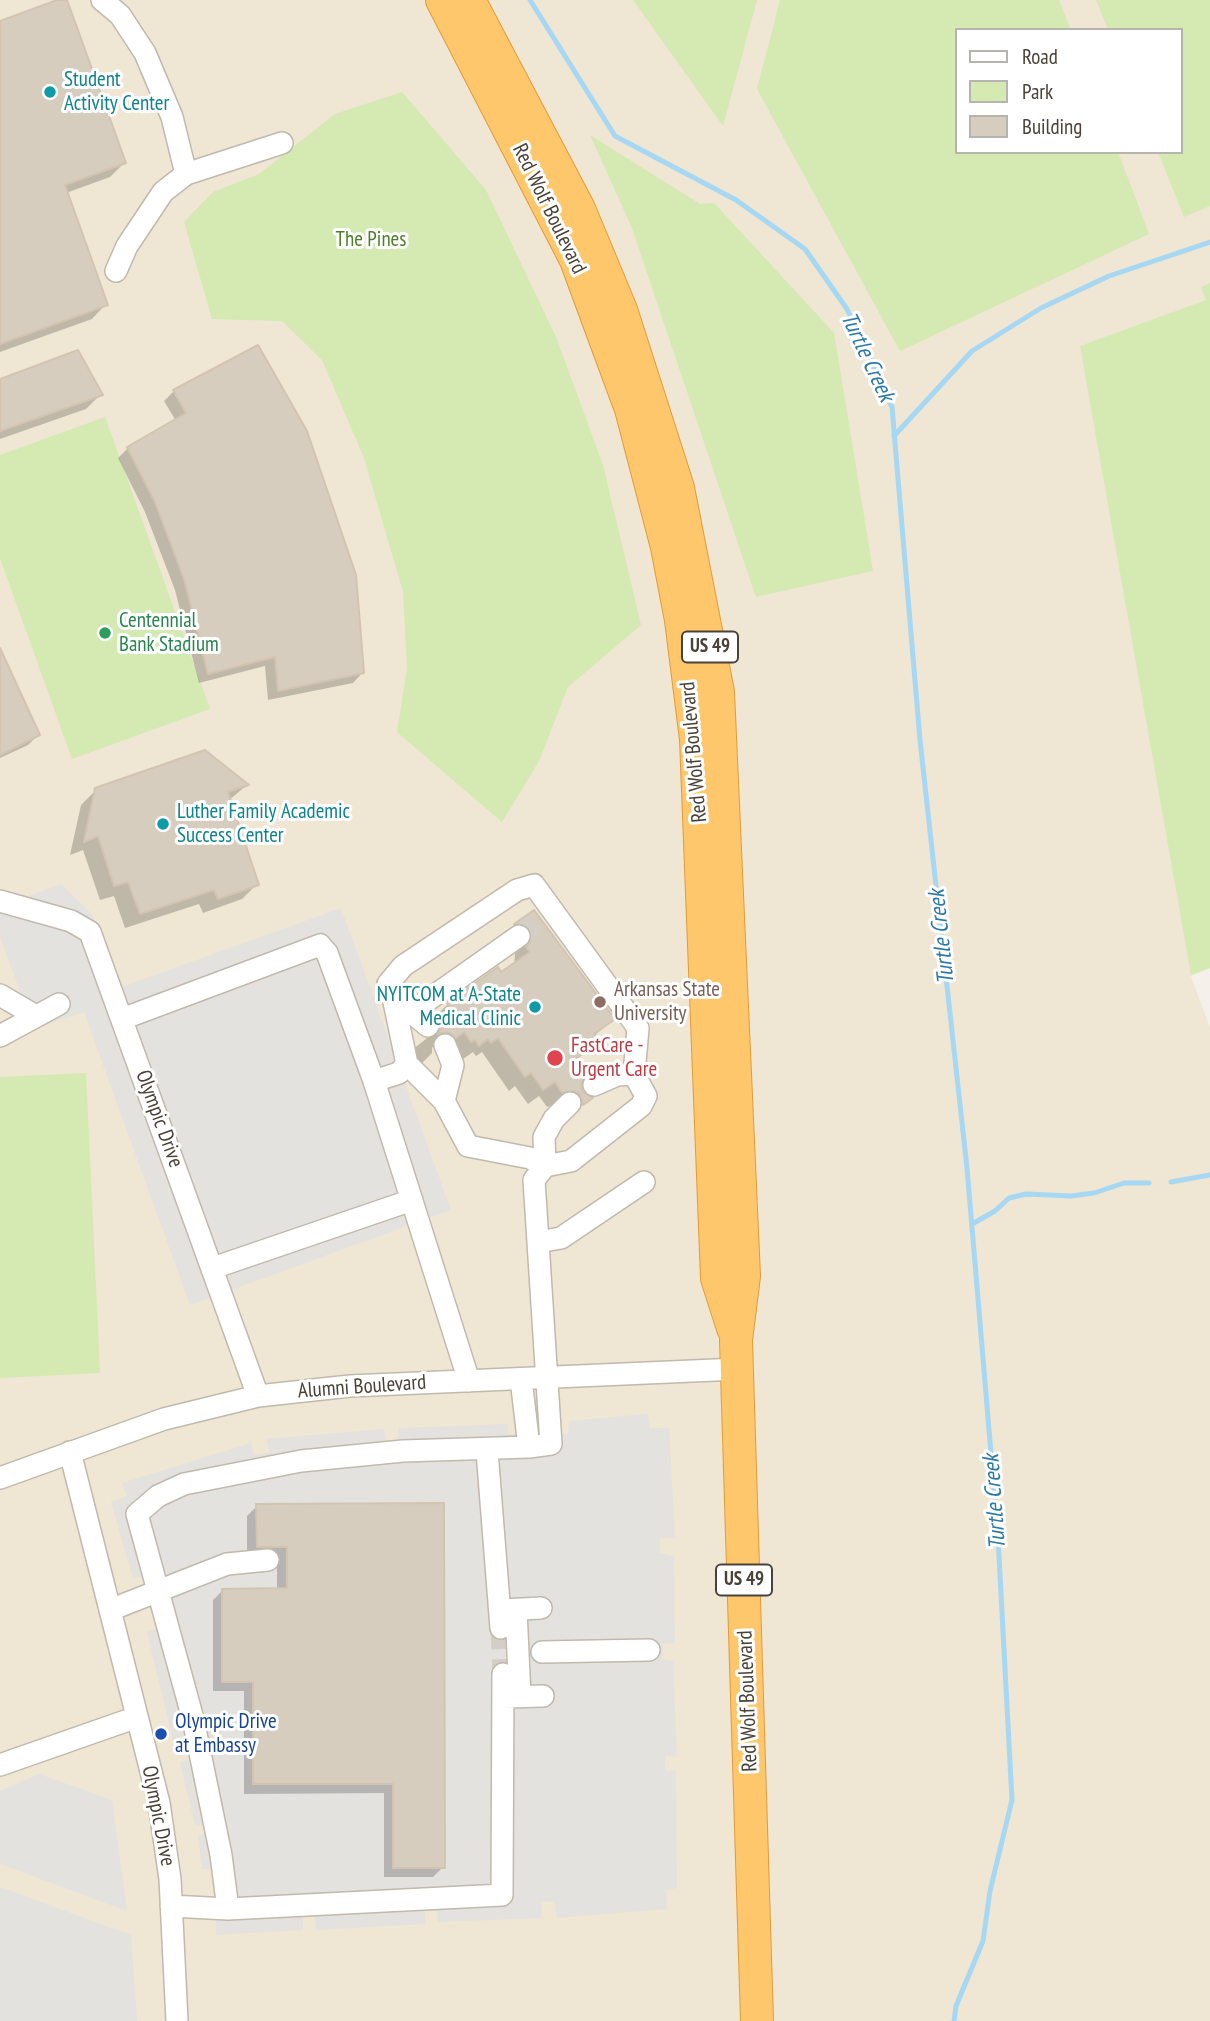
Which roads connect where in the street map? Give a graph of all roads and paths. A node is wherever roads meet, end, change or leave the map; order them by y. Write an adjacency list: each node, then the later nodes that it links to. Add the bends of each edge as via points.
1 (102, 0): 5 (street, via 120,15 145,53 172,117)
2 (442, 0): 29 (highway, Red Wolf Boulevard / US 49, via 586,284 631,409 667,547 696,739 717,1278)
3 (470, 0): 29 (highway, Red Wolf Boulevard / US 49, via 579,209 621,310 675,475 698,579 718,692 725,821 744,1276)
4 (282, 143): 5 (street)
5 (186, 174): 6 (street, via 163,192)
6 (116, 271)
7 (0, 901): 14 (street, Olympic Drive, via 86,928)
8 (519, 936): 12 (street)
9 (0, 995): 13 (street)
10 (393, 997): 12 (street); 18 (street); 19 (street, via 388,984 403,966 517,890 534,885 549,917 638,1028)
11 (60, 1004): 13 (street)
12 (411, 1012): 15 (street)
13 (36, 1016): 16 (street)
14 (122, 1019): 20 (street, via 320,945 327,953); 28 (street, Olympic Drive)
15 (428, 1026)
16 (0, 1035)
17 (445, 1045): 22 (street, via 453,1065)
18 (407, 1064): 20 (street, via 400,1073); 22 (street)
19 (634, 1073): 21 (street); 24 (street, via 646,1096 641,1106 571,1161)
20 (374, 1081): 26 (street)
21 (594, 1085)
22 (444, 1101): 24 (street, via 468,1146 530,1158)
23 (570, 1103): 24 (street, via 544,1137)
24 (545, 1166): 27 (street, via 534,1180)
25 (644, 1182): 27 (street, via 561,1238)
26 (412, 1200): 28 (street); 32 (street)
27 (538, 1242): 30 (street)
28 (213, 1268): 33 (street, Olympic Drive)
29 (737, 1355): 30 (street, Alumni Boulevard); 53 (highway, Red Wolf Boulevard / US 49)
30 (547, 1378): 31 (street, Alumni Boulevard); 34 (street, via 551,1444)
31 (521, 1379): 32 (street, Alumni Boulevard); 34 (street)
32 (469, 1381): 33 (street, Alumni Boulevard)
33 (258, 1396): 36 (street, Alumni Boulevard, via 164,1419)
34 (529, 1447): 35 (street)
35 (487, 1451): 39 (street, via 403,1451 302,1461 184,1483 137,1514); 42 (street)
36 (70, 1452): 37 (street, Alumni Boulevard); 41 (street, Olympic Drive)
37 (0, 1478)
38 (268, 1560): 39 (street, via 227,1564)
39 (159, 1590): 41 (street); 51 (street, via 193,1719)
40 (541, 1608): 42 (street)
41 (110, 1609): 48 (street, Olympic Drive)
42 (506, 1616): 47 (street)
43 (649, 1650): 44 (street)
44 (542, 1652)
45 (503, 1674): 47 (street)
46 (543, 1696): 47 (street)
47 (512, 1697): 51 (street, via 502,1895)
48 (137, 1717): 49 (street); 50 (street, Olympic Drive, via 159,1803)
49 (0, 1765)
50 (171, 1906): 51 (street); 52 (street, Olympic Drive)
51 (228, 1909)
52 (177, 2021)
53 (757, 2021)

